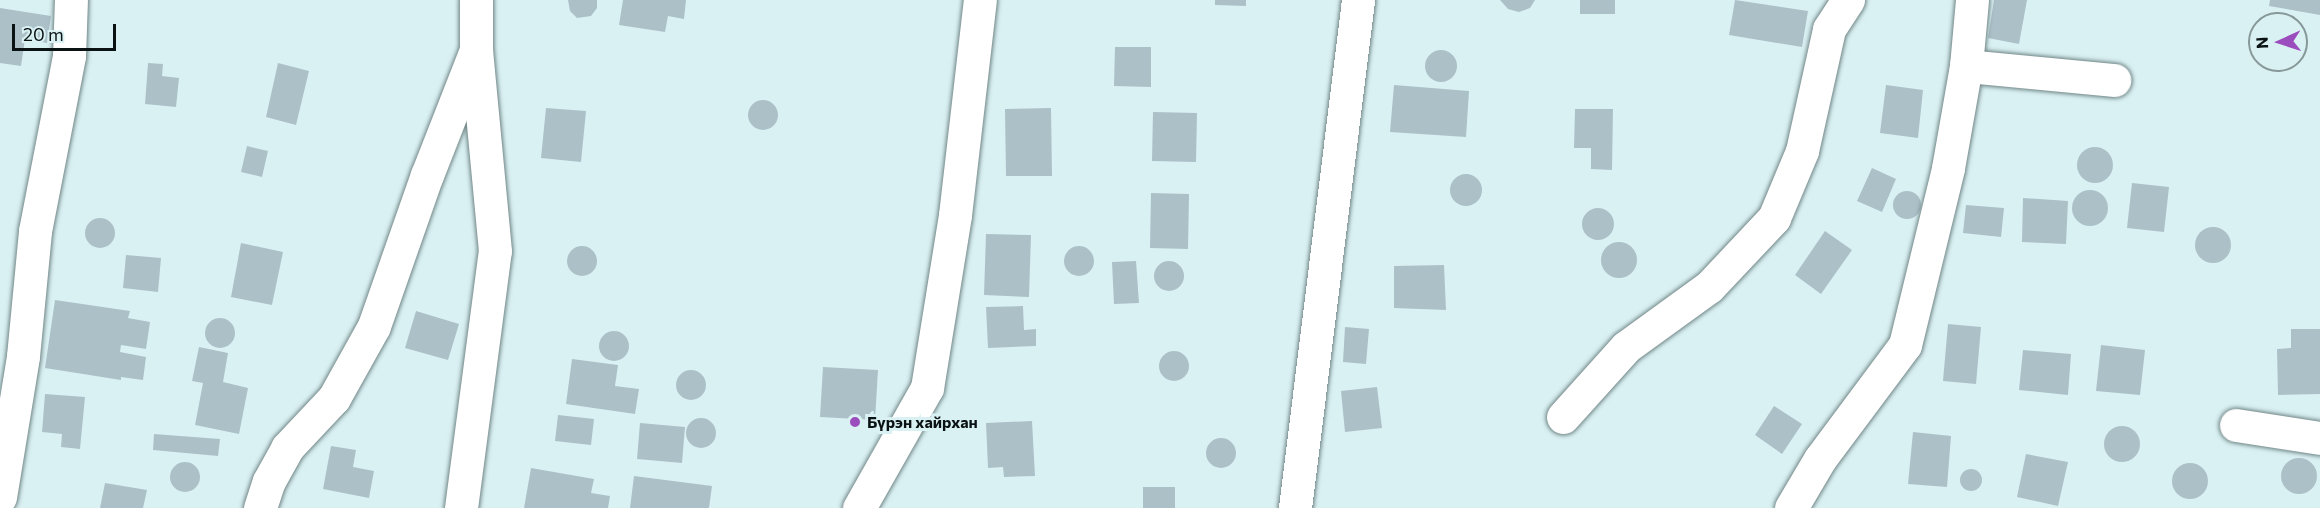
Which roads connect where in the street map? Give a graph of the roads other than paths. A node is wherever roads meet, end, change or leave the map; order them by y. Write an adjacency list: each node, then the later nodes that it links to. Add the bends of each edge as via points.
1 (71, 0): 13 (street, via 69,56 35,231 23,356)
2 (476, 0): 7 (street)
3 (980, 0): 16 (street, via 956,215 927,388)
4 (1358, 0): 17 (street)
5 (1848, 0): 10 (street, via 1829,28 1802,151 1774,218 1709,287 1626,347)
6 (1972, 0): 8 (street)
7 (477, 50): 14 (street, via 427,175 374,326 334,398 287,448 268,481); 15 (street, via 495,251)
8 (1966, 66): 9 (street); 18 (street, via 1948,168 1905,345 1820,459)
9 (2114, 80)
10 (1563, 417)
11 (2236, 425): 12 (street)
12 (2320, 438)
13 (0, 497)
14 (260, 508)
15 (461, 508)
16 (859, 508)
17 (1295, 508)
18 (1791, 508)

